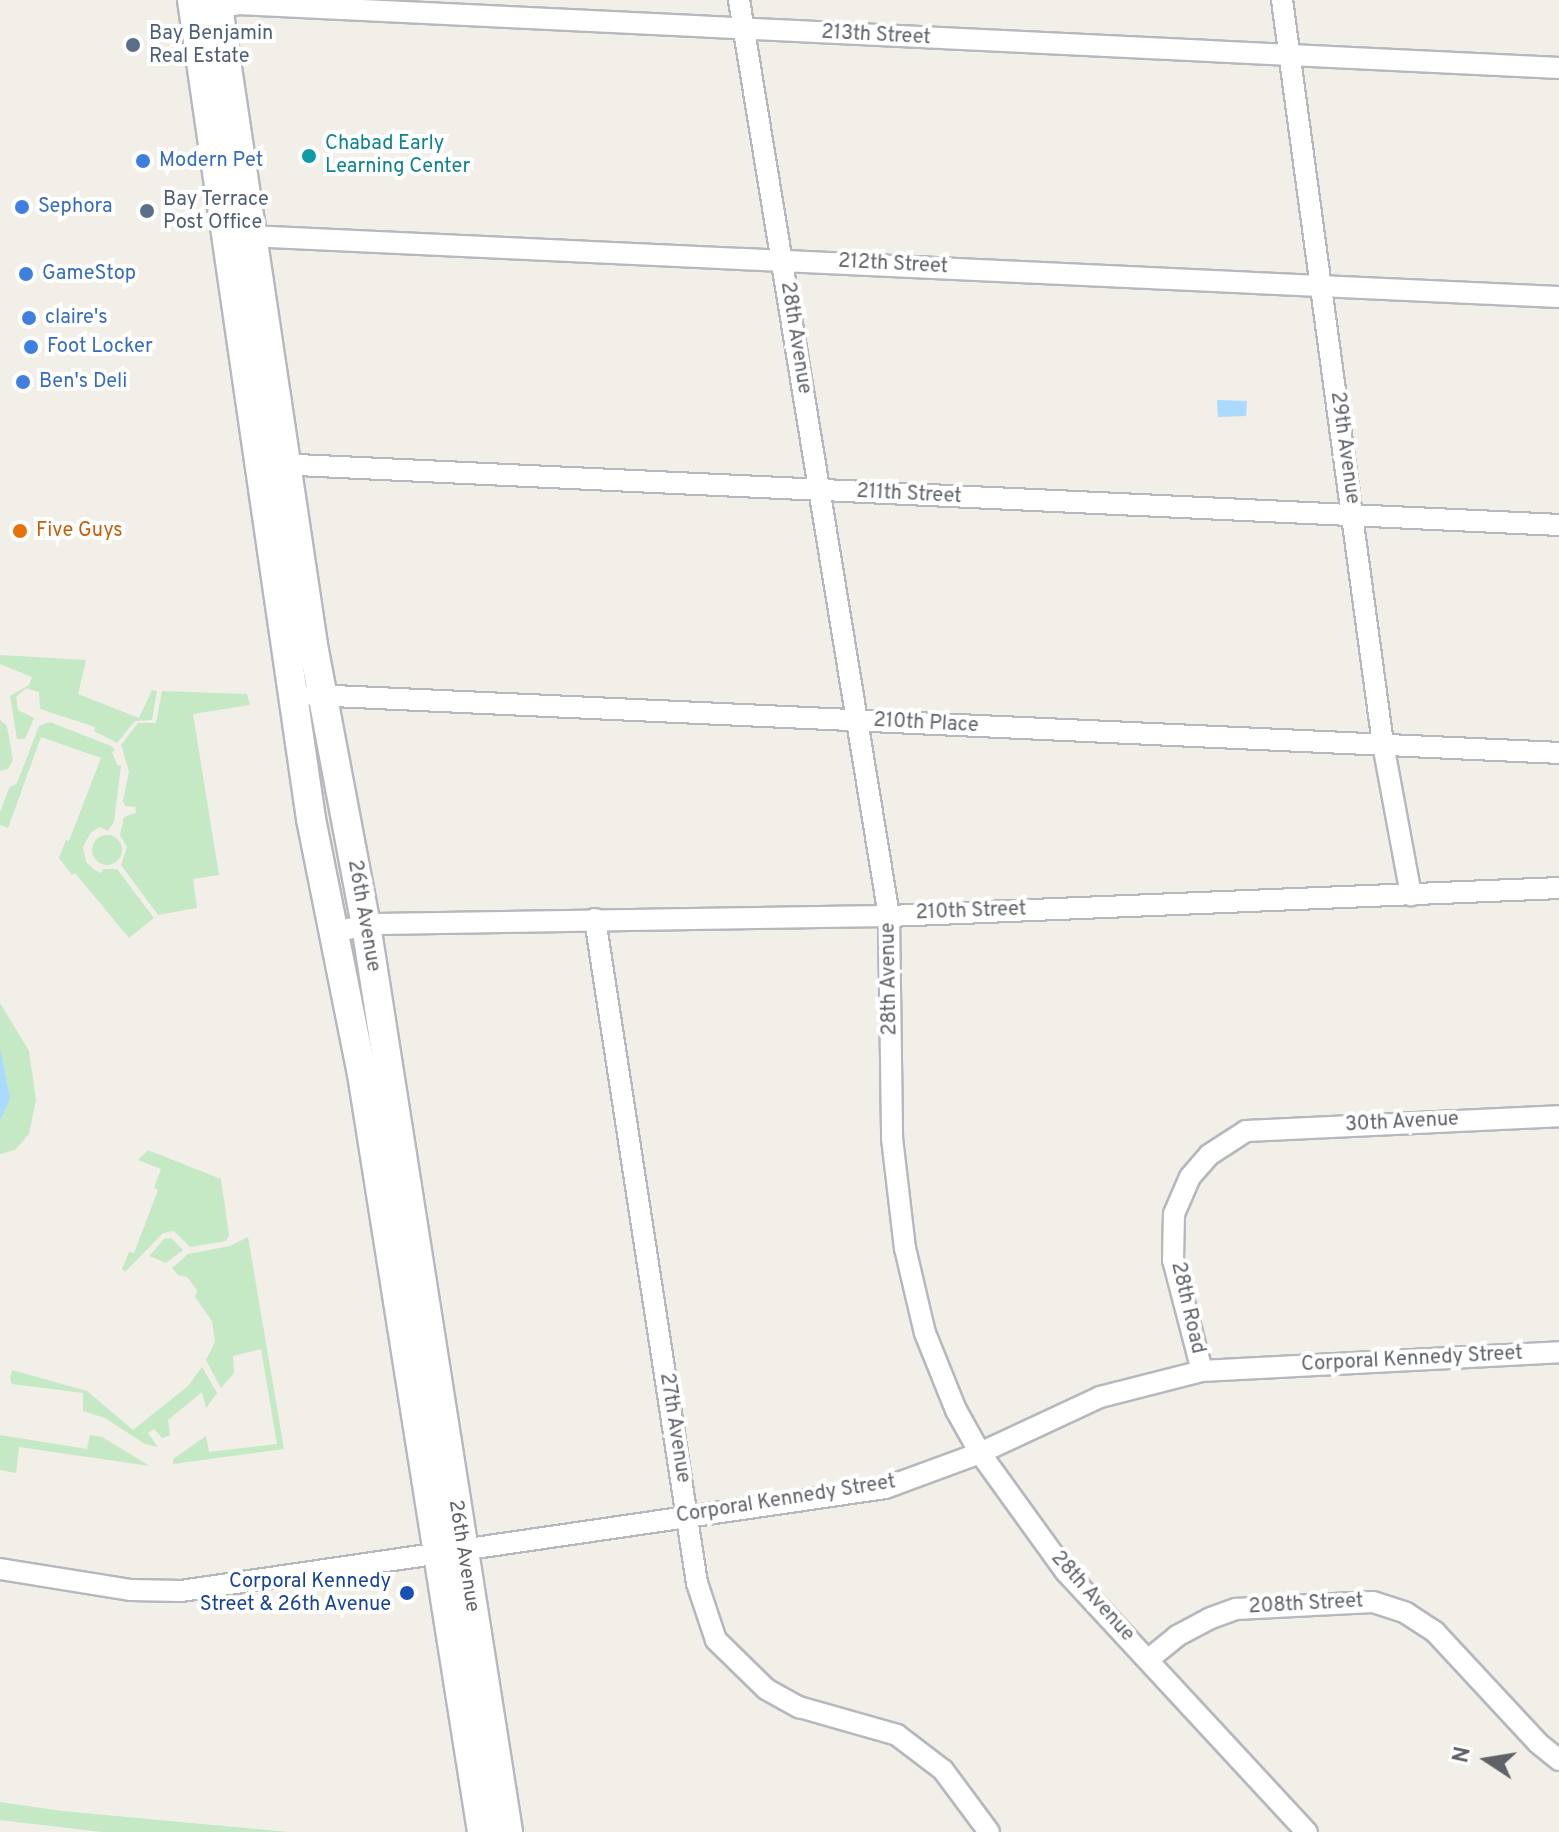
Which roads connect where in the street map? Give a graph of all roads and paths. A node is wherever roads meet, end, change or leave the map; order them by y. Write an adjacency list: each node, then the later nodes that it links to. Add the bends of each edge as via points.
1 (739, 0): 4 (street, 28th Avenue)
2 (1282, 0): 5 (street, 29th Avenue)
3 (205, 5): 4 (street, 213th Street); 7 (street, 26th Avenue)
4 (744, 30): 5 (street, 213th Street); 8 (street, 28th Avenue)
5 (1290, 55): 6 (street, 213th Street); 9 (street, 29th Avenue)
6 (1559, 68)
7 (240, 240): 8 (street, 212th Street); 11 (street, 26th Avenue)
8 (783, 260): 9 (street, 212th Street); 12 (street, 28th Avenue)
9 (1323, 286): 10 (street, 212th Street); 13 (street, 29th Avenue)
10 (1559, 297)
11 (273, 464): 12 (street, 211th Street); 15 (street, 26th Avenue); 16 (street, 26th Avenue)
12 (820, 491): 13 (street, 211th Street); 17 (street, 28th Avenue)
13 (1353, 516): 14 (street, 211th Street); 18 (street, 29th Avenue)
14 (1559, 525)
15 (293, 694): 16 (street, 210th Place); 25 (street, 26th Avenue, via 311,819)
16 (321, 696): 17 (street, 210th Place); 24 (street, 26th Avenue)
17 (858, 721): 18 (street, 210th Place); 22 (street, 28th Avenue)
18 (1383, 744): 19 (street, 210th Place); 21 (street, 29th Avenue)
19 (1559, 753)
20 (1559, 888): 21 (street, 210th Street)
21 (1411, 895): 22 (street, 210th Street)
22 (889, 916): 23 (street, 210th Street); 30 (street, 28th Avenue, via 892,1138 905,1248 925,1333)
23 (595, 919): 24 (street, 210th Street); 31 (street, 27th Avenue)
24 (366, 925): 25 (street, 210th Street); 32 (street, 26th Avenue)
25 (336, 931): 32 (street, 26th Avenue)
26 (1559, 1116): 27 (street, 30th Avenue)
27 (1246, 1131): 29 (street, 28th Road, via 1209,1155 1190,1177 1174,1214 1173,1260)
28 (1559, 1352): 29 (street, Corporal Kennedy Street)
29 (1202, 1371): 30 (street, Corporal Kennedy Street, via 1100,1397)
30 (980, 1453): 31 (street, Corporal Kennedy Street, via 885,1488); 34 (street, 28th Avenue, via 1065,1571)
31 (687, 1516): 32 (street, Corporal Kennedy Street); 38 (street, 27th Avenue, via 697,1583 716,1640 766,1689 799,1707 897,1735 943,1770)
32 (450, 1552): 33 (street, Corporal Kennedy Street, via 181,1591 131,1590); 36 (street, 26th Avenue); 37 (street, 26th Avenue)
33 (0, 1569)
34 (1149, 1659): 35 (street, 208th Street, via 1177,1636 1236,1609 1373,1602 1406,1613 1435,1632); 39 (street, 28th Avenue)
35 (1559, 1760)
36 (482, 1832)
37 (508, 1832)
38 (989, 1832)
39 (1307, 1832)

